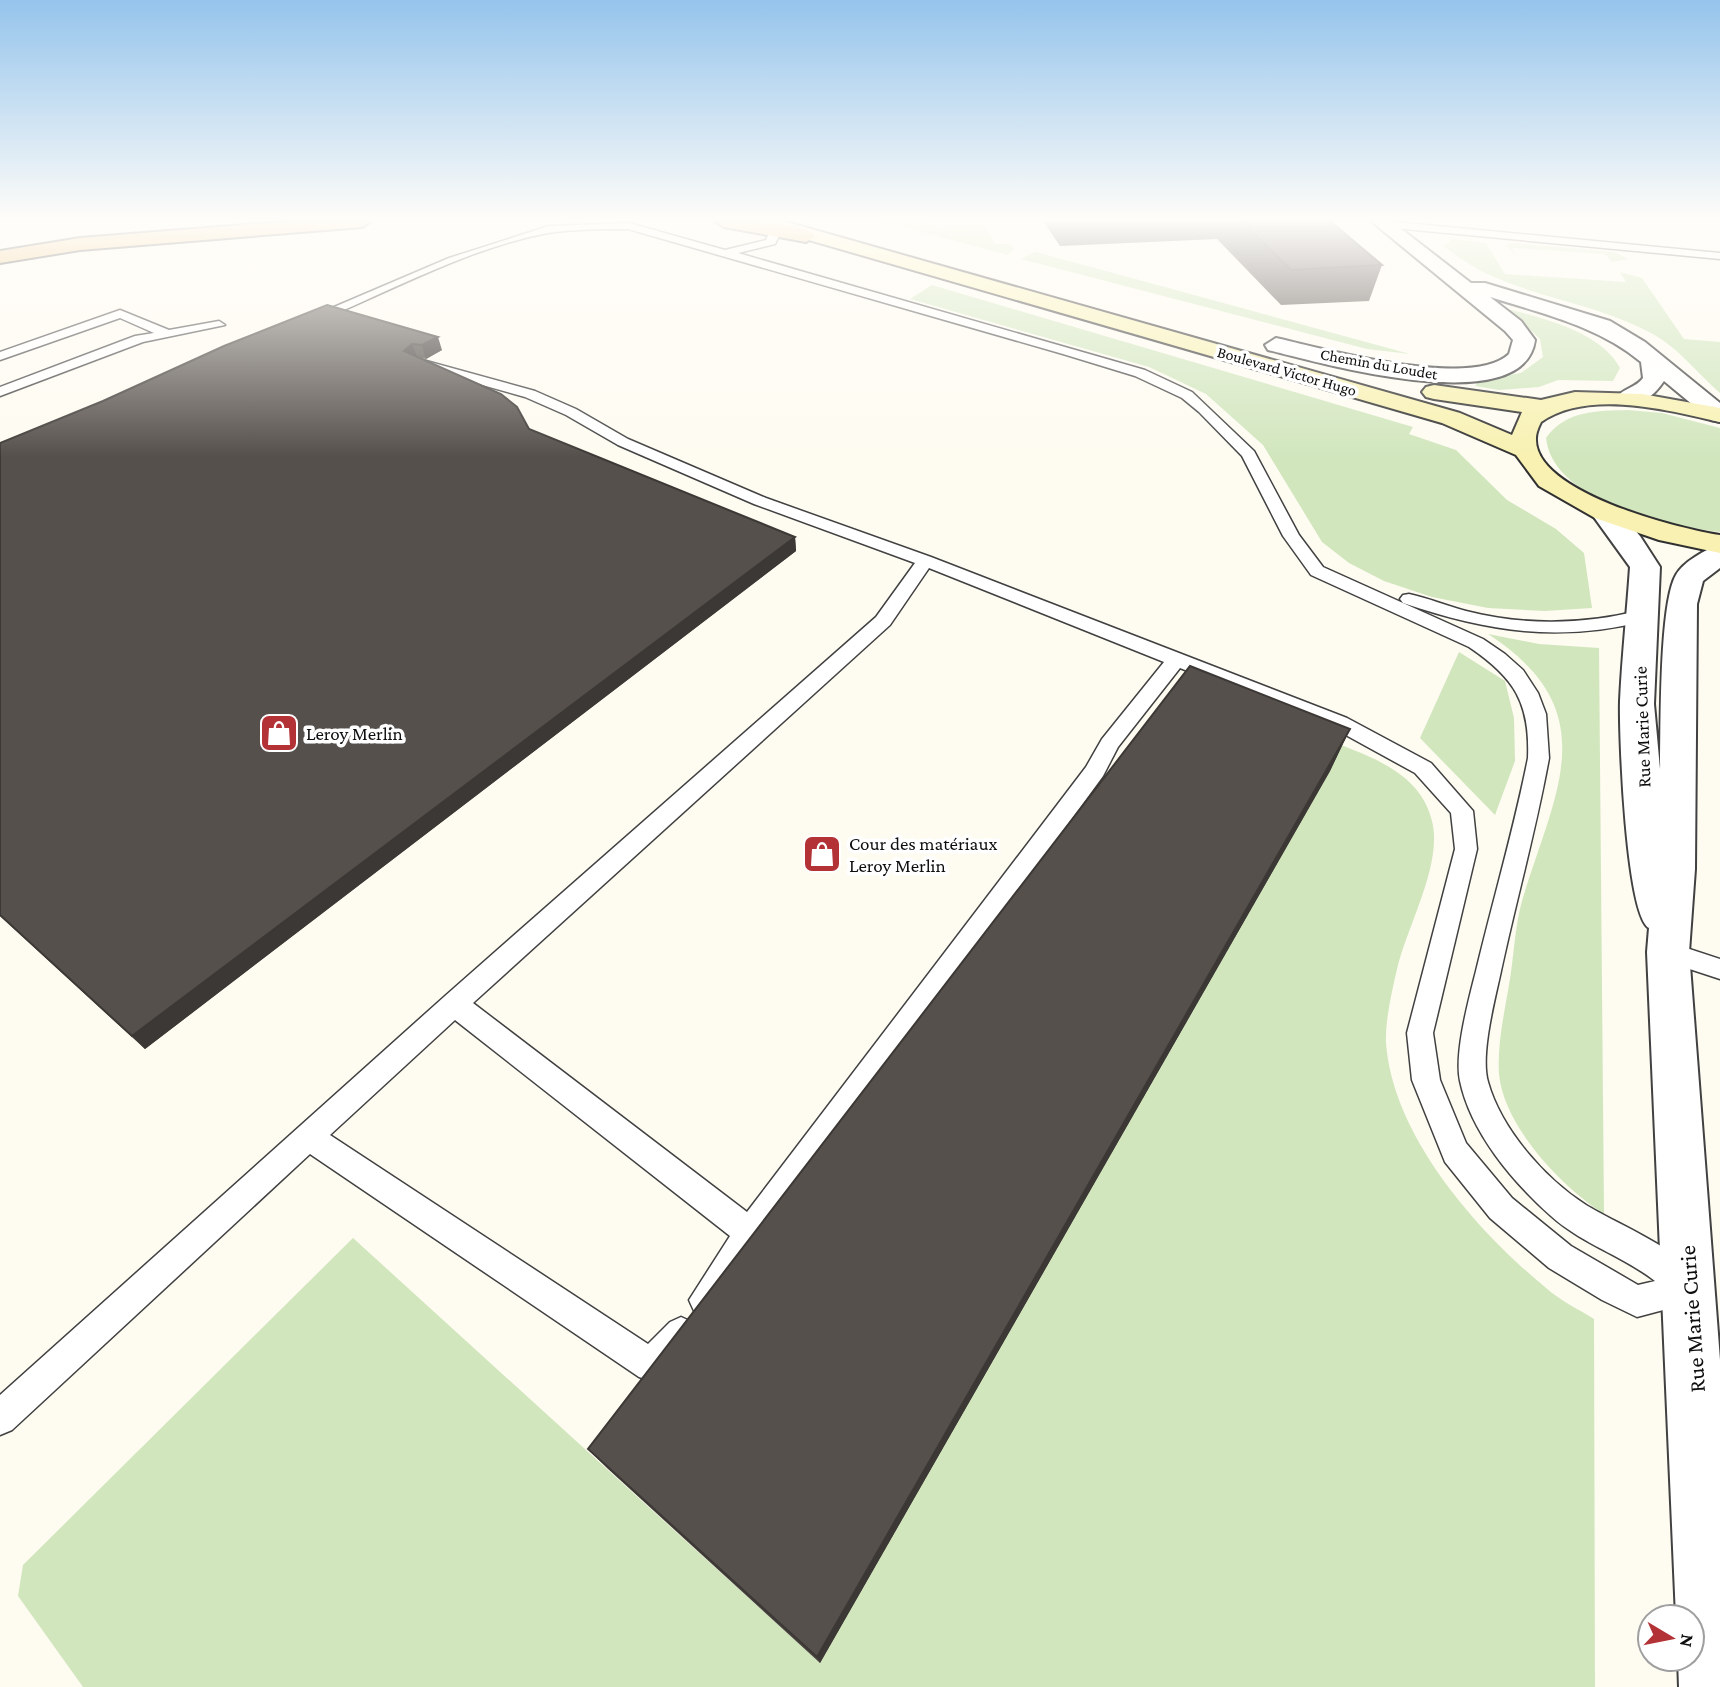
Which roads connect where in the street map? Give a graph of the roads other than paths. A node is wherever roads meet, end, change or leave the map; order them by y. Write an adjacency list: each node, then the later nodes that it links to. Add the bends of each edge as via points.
1 (360, 300): 8 (lane)
2 (887, 300): 22 (lane, via 1140,373 1187,394 1249,454)
3 (1054, 300): 20 (main road, Boulevard Victor Hugo, via 1451,418)
4 (1104, 300): 7 (main road, Boulevard Victor Hugo)
5 (1481, 300): 12 (street, Chemin du Loudet, via 1524,340 1514,363 1483,374 1392,370)
6 (1518, 300): 14 (street, Chemin du Loudet, via 1602,326)
7 (1170, 316)
8 (302, 323)
9 (219, 325): 10 (lane)
10 (168, 334): 13 (lane, via 120,314); 16 (lane, via 140,339)
11 (1250, 338): 12 (main road, Boulevard Victor Hugo)
12 (1276, 345): 18 (main road, Boulevard Victor Hugo, via 1443,394)
13 (0, 356)
14 (1652, 359): 17 (street, via 1655,378 1646,390); 19 (street, Chemin du Loudet)
15 (418, 363): 25 (lane, via 530,394 689,471)
16 (0, 392)
17 (1628, 398): 18 (main road, via 1570,401); 19 (main road)
18 (1548, 408): 20 (main road, via 1526,425)
19 (1720, 415)
20 (1525, 450): 21 (main road, via 1552,482)
21 (1605, 513): 23 (main road, via 1654,530); 26 (street, Rue Marie Curie, via 1645,567)
22 (1291, 536): 26 (lane, via 1375,587 1481,621 1577,628 1608,627); 33 (lane, via 1317,571 1495,654 1522,680 1536,706 1538,778 1527,807 1476,1024 1473,1080 1493,1127 1527,1172 1564,1208 1648,1256)
23 (1720, 544)
24 (1720, 554): 28 (street, Rue Marie Curie, via 1689,577 1682,604 1675,869)
25 (925, 561): 27 (lane); 30 (lane, via 883,621)
26 (1642, 616): 28 (street, Rue Marie Curie, via 1637,704 1647,849)
27 (1176, 660): 32 (lane, via 1109,744 1096,771); 33 (lane, via 1340,723 1409,758 1443,786 1462,811 1466,849 1420,1033 1426,1080 1455,1152 1501,1208 1560,1257 1637,1301)
28 (1668, 952): 29 (lane); 33 (street, Rue Marie Curie)
29 (1720, 968)
30 (454, 1004): 31 (lane); 32 (lane)
31 (309, 1137): 32 (lane, via 651,1365 688,1326); 34 (lane)
32 (750, 1233)
33 (1705, 1303): 35 (street, Rue Marie Curie)
34 (0, 1418)
35 (1712, 1687)

